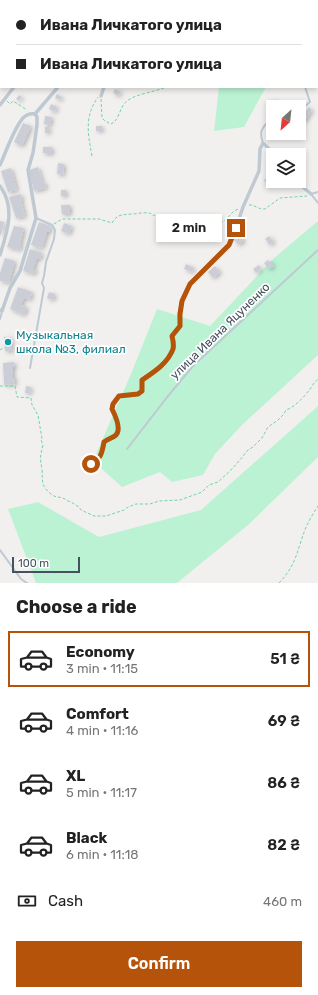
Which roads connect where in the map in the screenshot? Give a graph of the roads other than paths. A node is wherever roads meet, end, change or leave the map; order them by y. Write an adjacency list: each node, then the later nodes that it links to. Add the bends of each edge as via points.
1 (13, 88): 6 (street)
2 (57, 88): 8 (street)
3 (104, 88): 5 (street)
4 (304, 88): 7 (lane, via 310,102)
5 (101, 96)
6 (0, 105)
7 (306, 105)
8 (35, 114): 12 (street, via 23,118); 18 (street, via 37,125 28,170)
9 (266, 124): 10 (lane, via 261,129)
10 (263, 143): 11 (street); 25 (street, via 260,149 259,171 229,245 190,284 182,301 180,326 172,336 174,348 157,370 142,380 142,391 138,394 119,396 113,404 118,431 115,436 104,442 102,454)
11 (268, 148)
12 (0, 165)
13 (0, 186): 20 (street, via 9,213 9,224)
14 (304, 188): 16 (street)
15 (318, 192): 16 (lane)
16 (311, 194): 17 (lane)
17 (318, 203)
18 (36, 218): 21 (street, via 20,270); 23 (lane, via 52,225 55,230 42,282 44,288)
19 (318, 250): 24 (lane, улица Ивана Яцуненко, via 193,366)
20 (0, 255)
21 (1, 311): 22 (lane)
22 (0, 319)
23 (30, 368)
24 (127, 449)
25 (91, 464)
26 (0, 550): 27 (lane, via 21,579)
27 (27, 583)

